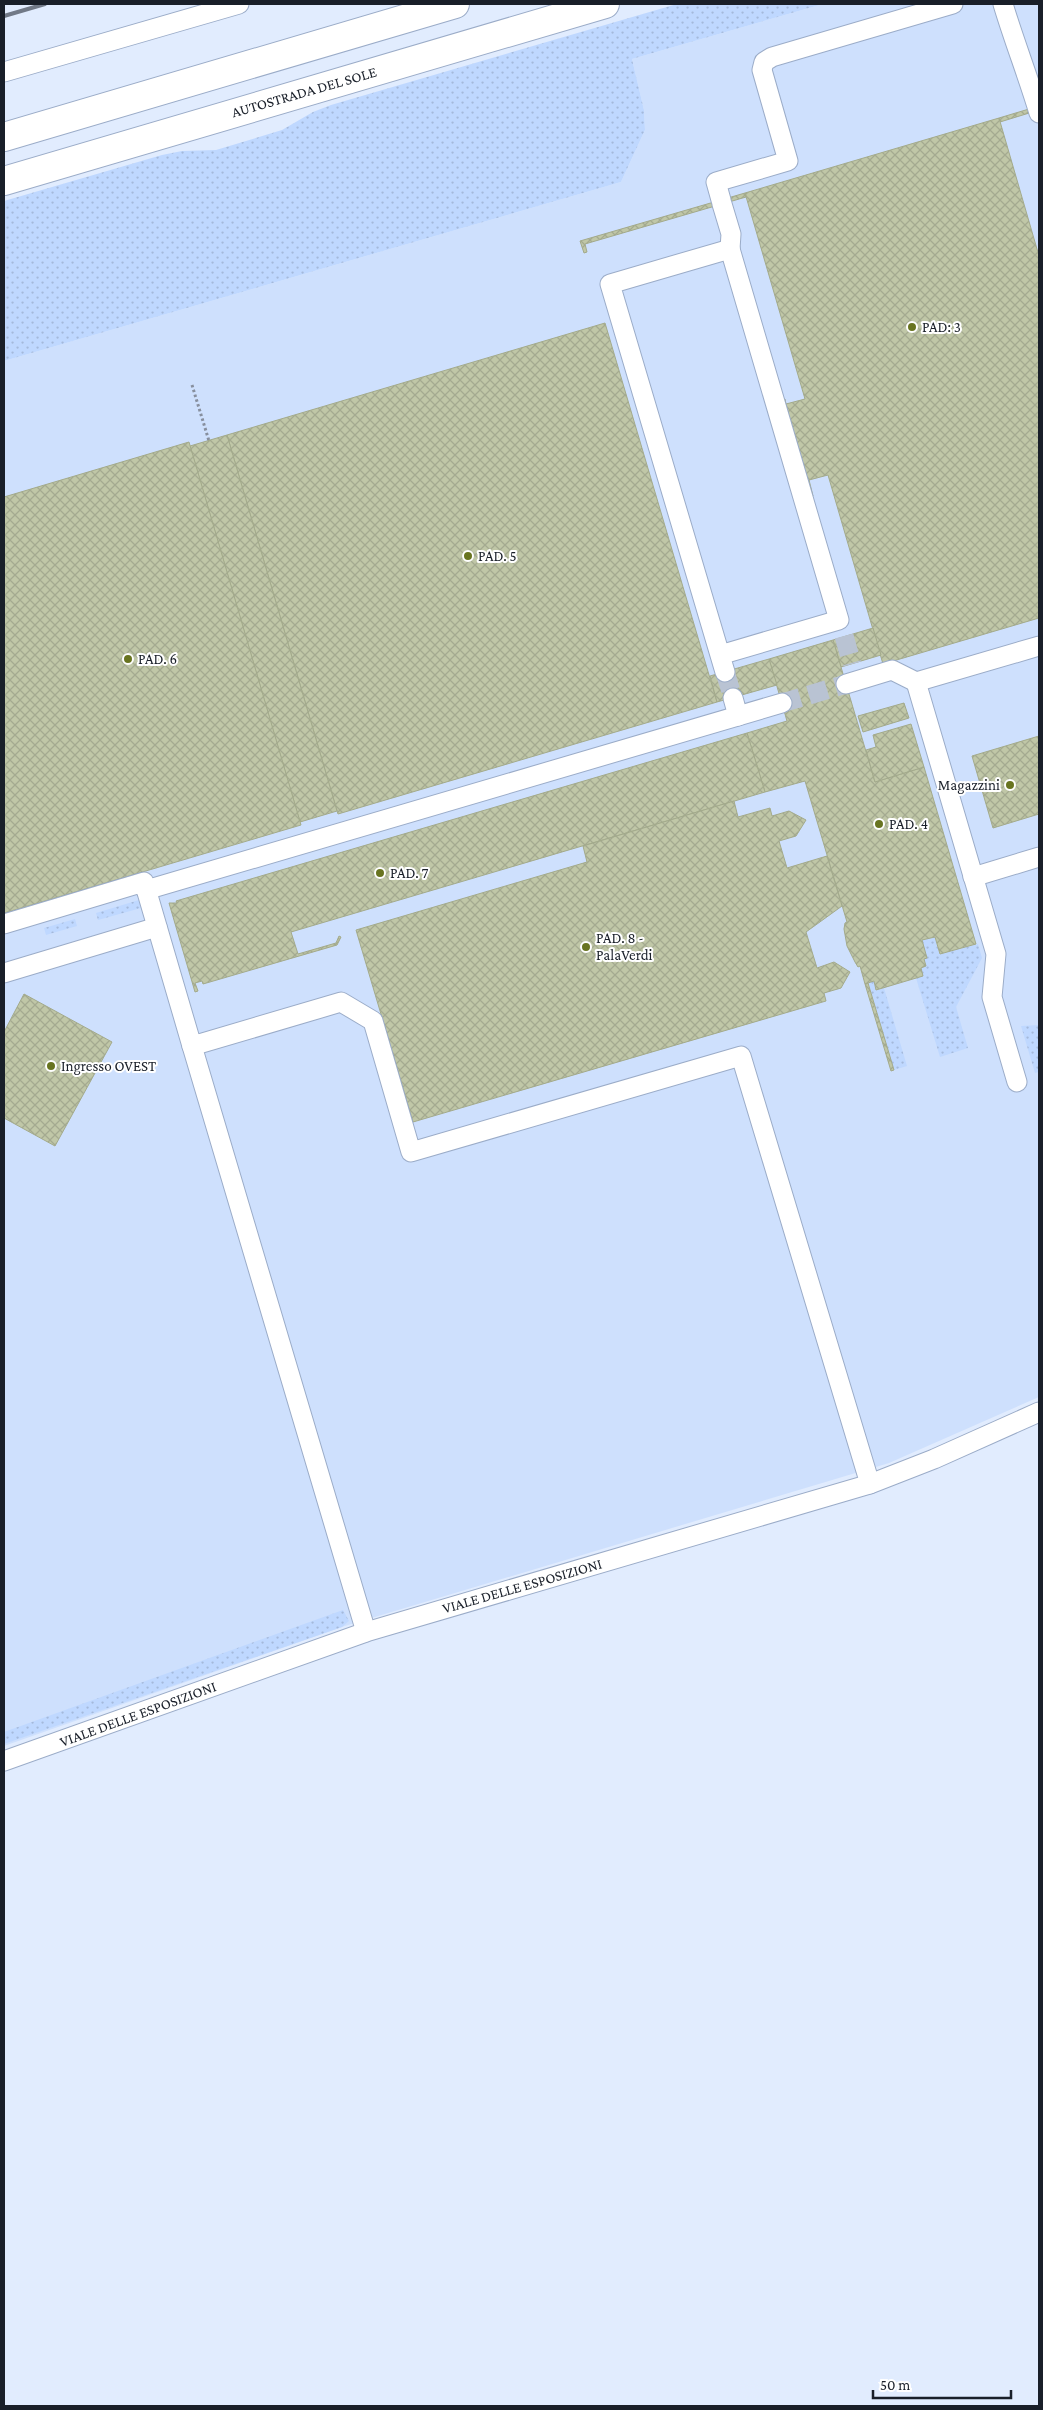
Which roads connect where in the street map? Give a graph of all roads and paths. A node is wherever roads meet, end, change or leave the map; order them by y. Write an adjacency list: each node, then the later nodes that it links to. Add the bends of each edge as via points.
1 (239, 4): 6 (street)
2 (455, 4): 8 (highway)
3 (605, 4): 9 (highway, AUTOSTRADA DEL SOLE)
4 (953, 4): 10 (street, via 764,62 762,70 788,162 716,182 730,234)
5 (1003, 4): 7 (street)
6 (4, 72)
7 (1039, 113)
8 (4, 137)
9 (4, 181)
10 (730, 249): 10 (street, via 610,284 722,664 842,628)
11 (192, 385): 12 (path)
12 (208, 441)
13 (1039, 646): 15 (street)
14 (852, 676): 15 (street, via 892,670)
15 (916, 682): 18 (street)
16 (782, 703): 19 (street, via 735,707)
17 (1039, 857): 18 (street)
18 (973, 877): 24 (street, via 996,954 992,997)
19 (146, 890): 20 (street, via 144,882); 21 (street)
20 (4, 924)
21 (157, 928): 22 (street); 23 (street)
22 (4, 972)
23 (192, 1046): 26 (street, via 341,1002 373,1021 412,1152 741,1056); 27 (street)
24 (1017, 1082)
25 (1039, 1412): 26 (street, VIALE DELLE ESPOSIZIONI)
26 (870, 1484): 27 (street, VIALE DELLE ESPOSIZIONI)
27 (366, 1632): 28 (street, VIALE DELLE ESPOSIZIONI)
28 (4, 1761)

